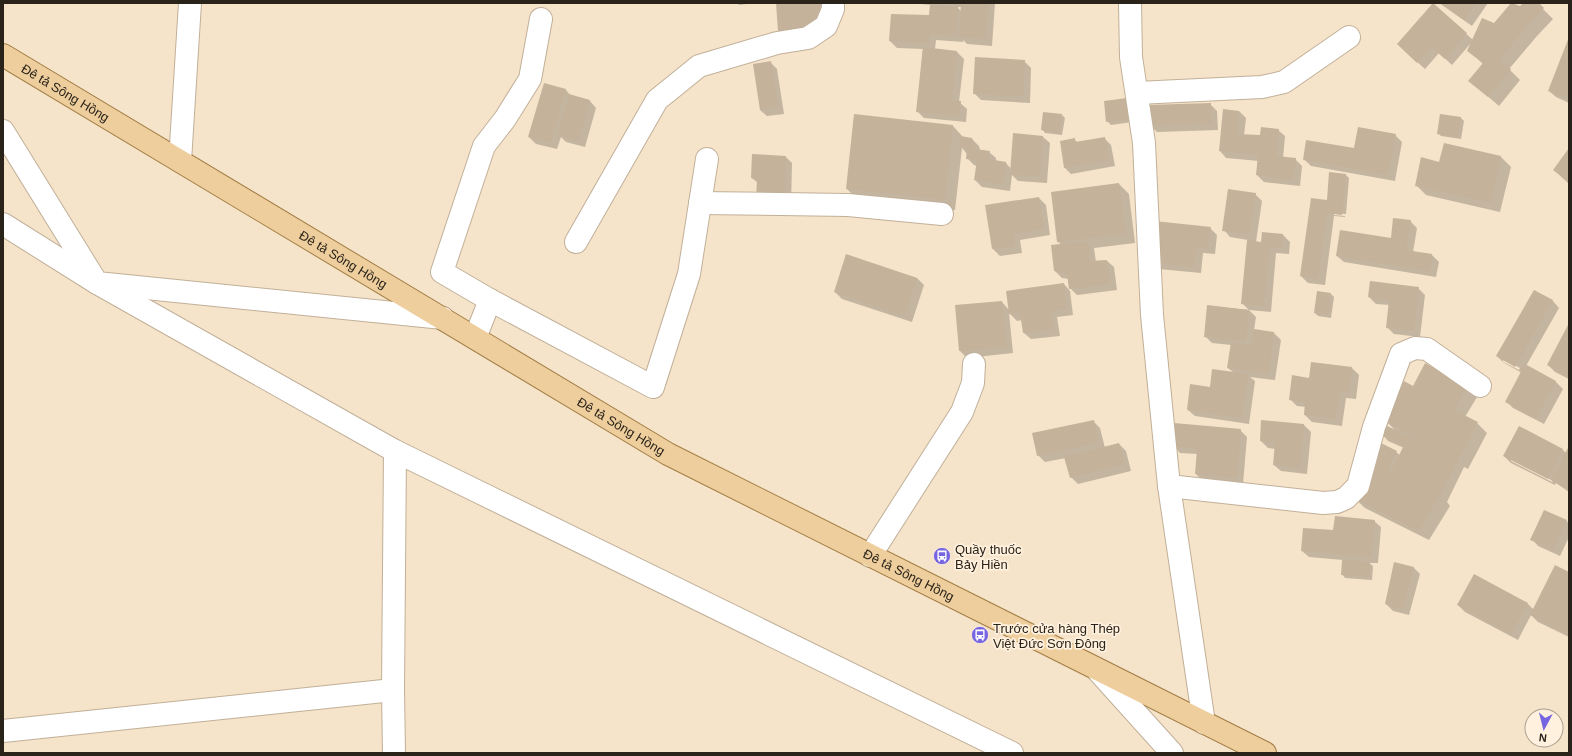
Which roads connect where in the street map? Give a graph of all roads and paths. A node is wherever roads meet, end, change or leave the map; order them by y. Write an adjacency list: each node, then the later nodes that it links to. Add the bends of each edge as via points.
1 (190, 3): 10 (street)
2 (833, 3): 14 (street, via 826,26 808,38 777,43 699,66 657,100)
3 (1130, 3): 7 (street, via 1131,57)
4 (541, 20): 16 (street, via 530,79 505,119 484,146 442,272)
5 (1349, 37): 7 (street, via 1284,82 1262,87)
6 (3, 54): 10 (main road, Đê tả Sông Hồng)
7 (1137, 93): 22 (street, via 1144,143 1152,315)
8 (3, 131): 15 (street)
9 (707, 158): 11 (street)
10 (180, 161): 17 (main road, Đê tả Sông Hồng)
11 (700, 203): 12 (street, via 848,205); 16 (street, via 689,274 653,387)
12 (942, 214)
13 (3, 224): 15 (street)
14 (576, 242)
15 (97, 283): 17 (street); 21 (street)
16 (490, 300): 18 (street)
17 (443, 318): 18 (main road, Đê tả Sông Hồng)
18 (476, 338): 23 (main road, Đê tả Sông Hồng, via 668,454)
19 (974, 364): 23 (street, via 973,383 962,412)
20 (1480, 386): 22 (street, via 1427,349 1415,348 1402,354 1374,427 1358,486 1346,498 1337,502 1290,500)
21 (395, 451): 25 (street); 29 (street)
22 (1169, 486): 26 (street)
23 (870, 556): 24 (main road, Đê tả Sông Hồng)
24 (1098, 671): 26 (main road, Đê tả Sông Hồng); 30 (street)
25 (393, 690): 27 (street); 28 (street)
26 (1204, 723): 31 (main road, Đê tả Sông Hồng)
27 (3, 731)
28 (394, 753)
29 (1012, 753)
30 (1172, 753)
31 (1264, 753)

